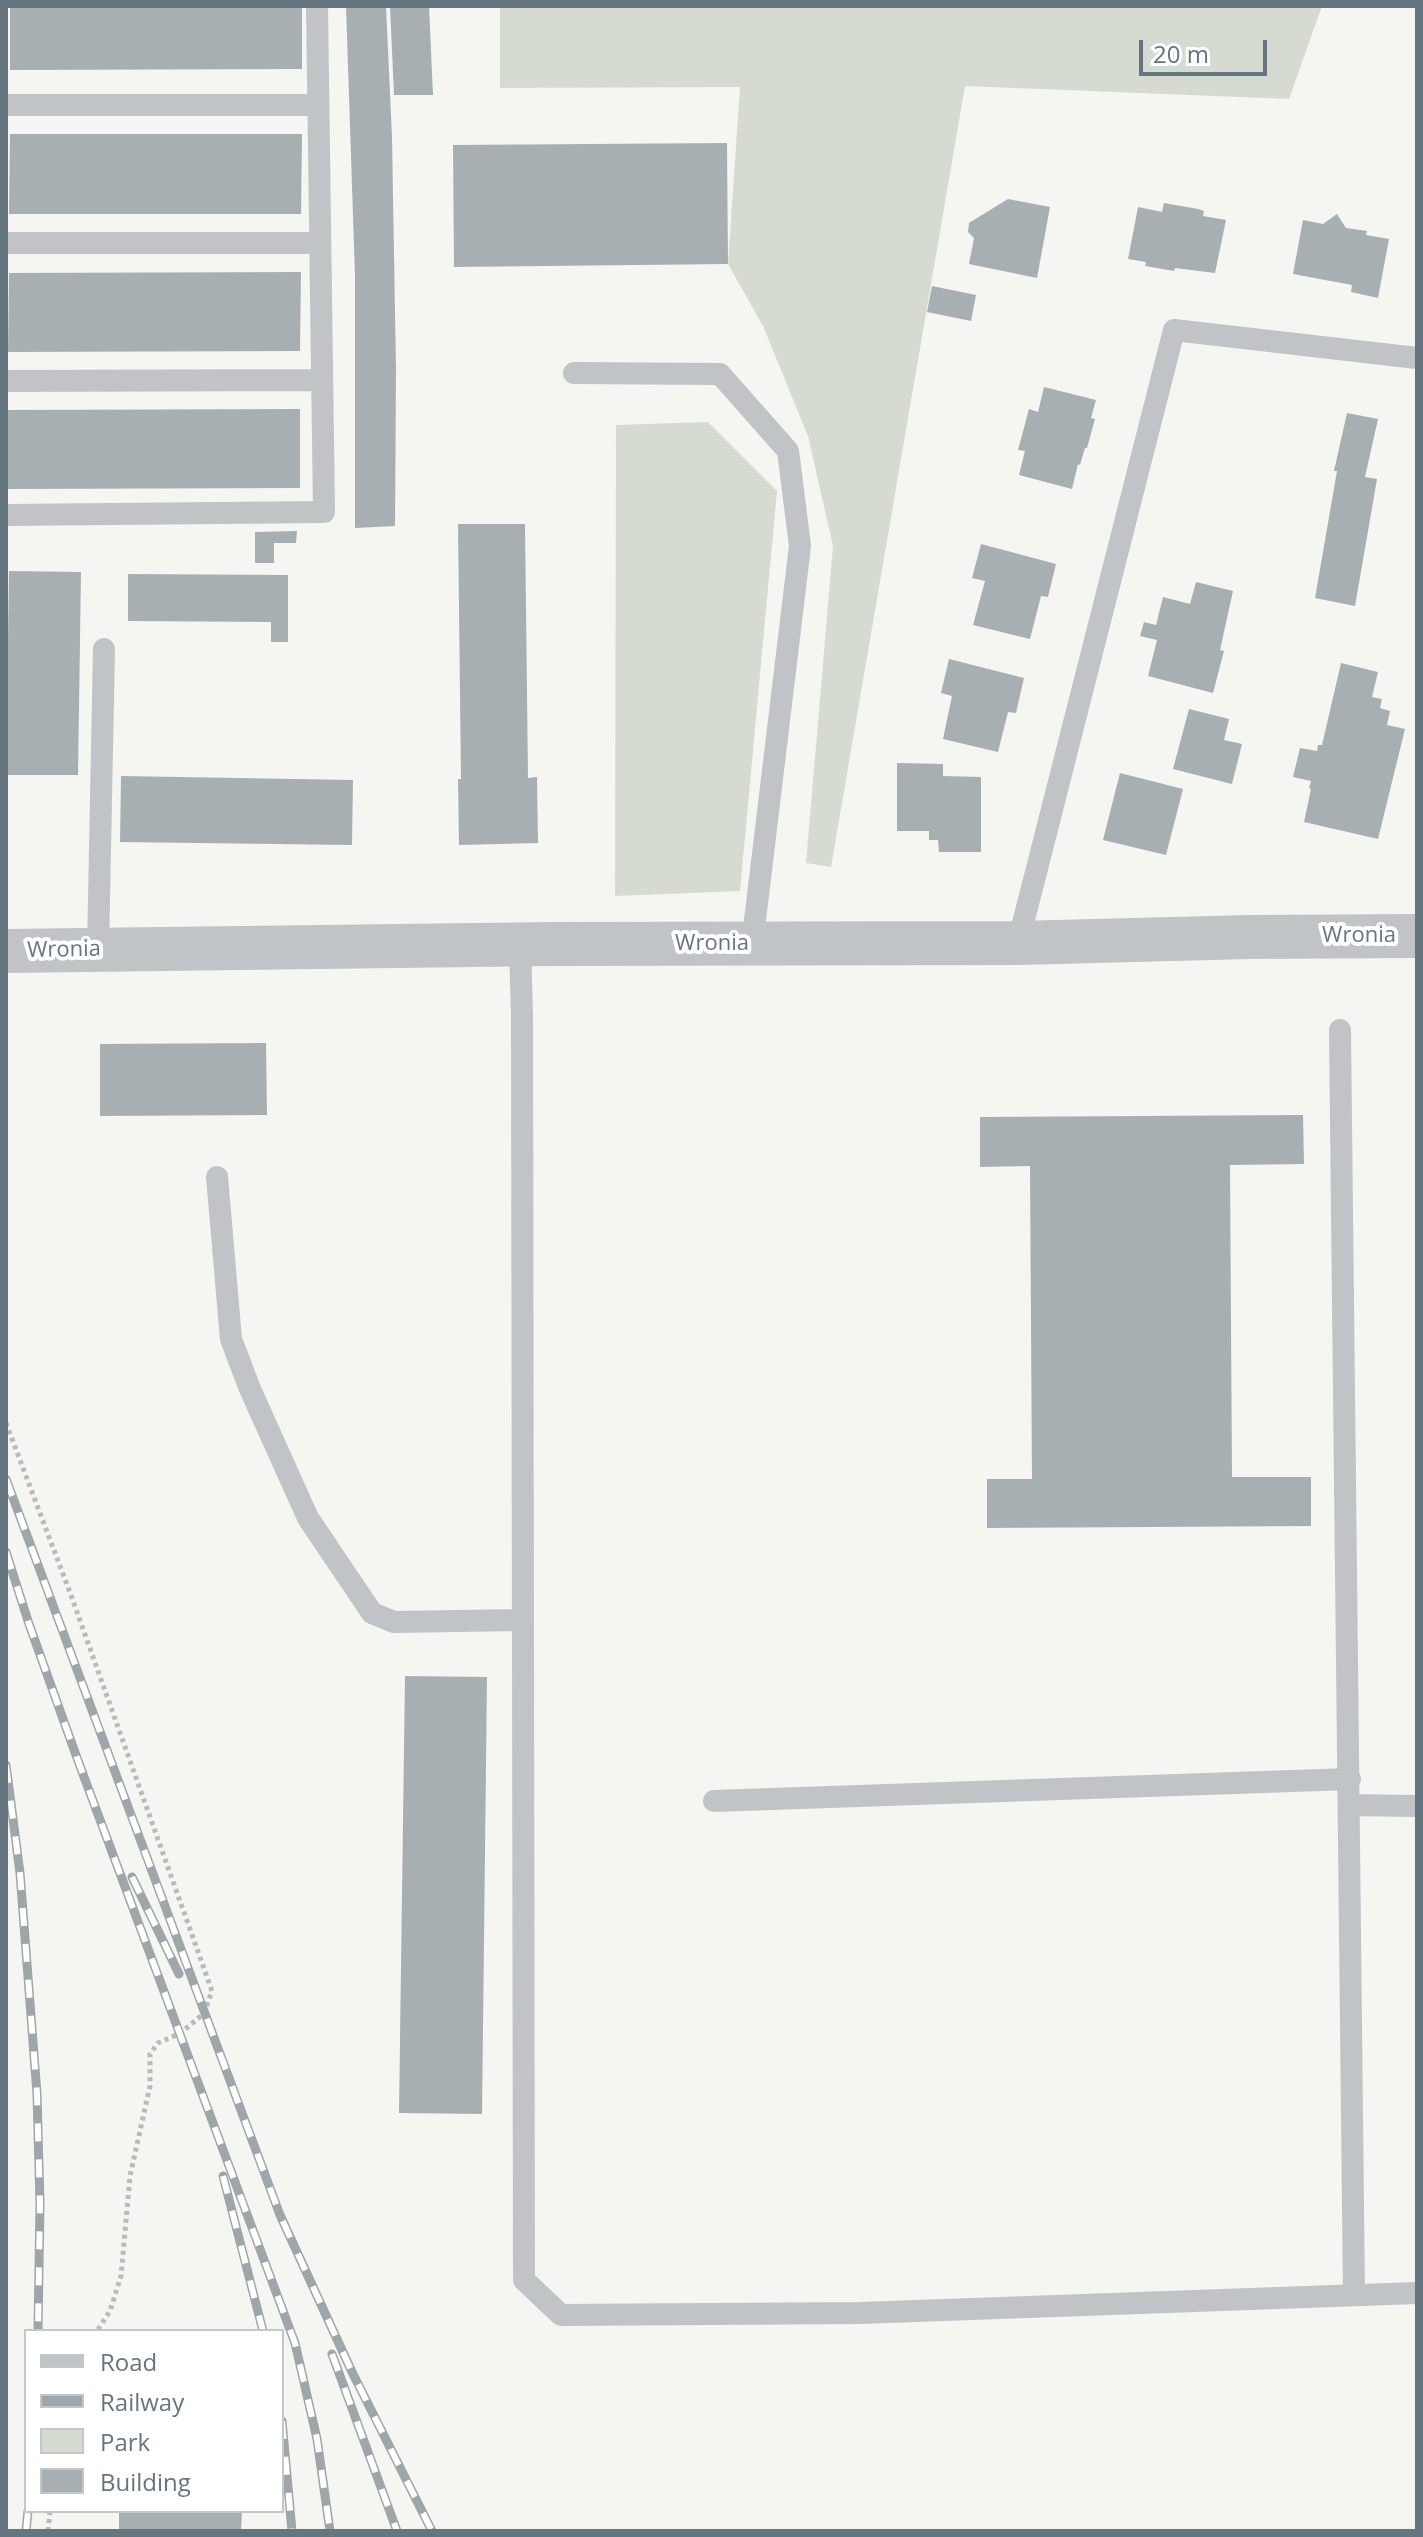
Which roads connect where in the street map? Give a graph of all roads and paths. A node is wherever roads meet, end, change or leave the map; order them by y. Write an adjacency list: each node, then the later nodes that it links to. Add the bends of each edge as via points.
1 (317, 6): 3 (lane)
2 (6, 105): 3 (lane)
3 (318, 105): 5 (lane)
4 (6, 243): 5 (lane)
5 (320, 243): 8 (lane)
6 (1417, 358): 13 (lane, via 1174,330)
7 (574, 373): 15 (lane, via 720,374 788,451 800,546)
8 (322, 380): 9 (lane); 10 (lane, via 324,512)
9 (6, 381)
10 (6, 515)
11 (104, 649): 16 (lane)
12 (1417, 936): 13 (street, Wronia)
13 (1018, 943): 15 (street, Wronia)
14 (520, 945): 15 (street, Wronia); 16 (street, Wronia); 21 (lane)
15 (752, 945)
16 (98, 949): 17 (street, Wronia)
17 (6, 951)
18 (1340, 1030): 22 (lane)
19 (217, 1177): 21 (lane, via 231,1339 308,1518 372,1613 394,1622)
20 (6, 1423): 28 (path, via 212,1991 204,2013 150,2054 150,2086 130,2176 121,2276)
21 (522, 1620): 27 (lane, via 524,2280 561,2315 861,2313)
22 (1350, 1779): 23 (lane); 24 (lane)
23 (714, 1801)
24 (1350, 1805): 25 (lane); 27 (lane)
25 (1417, 1806)
26 (1417, 2293): 27 (lane)
27 (1354, 2294)
28 (98, 2329)

